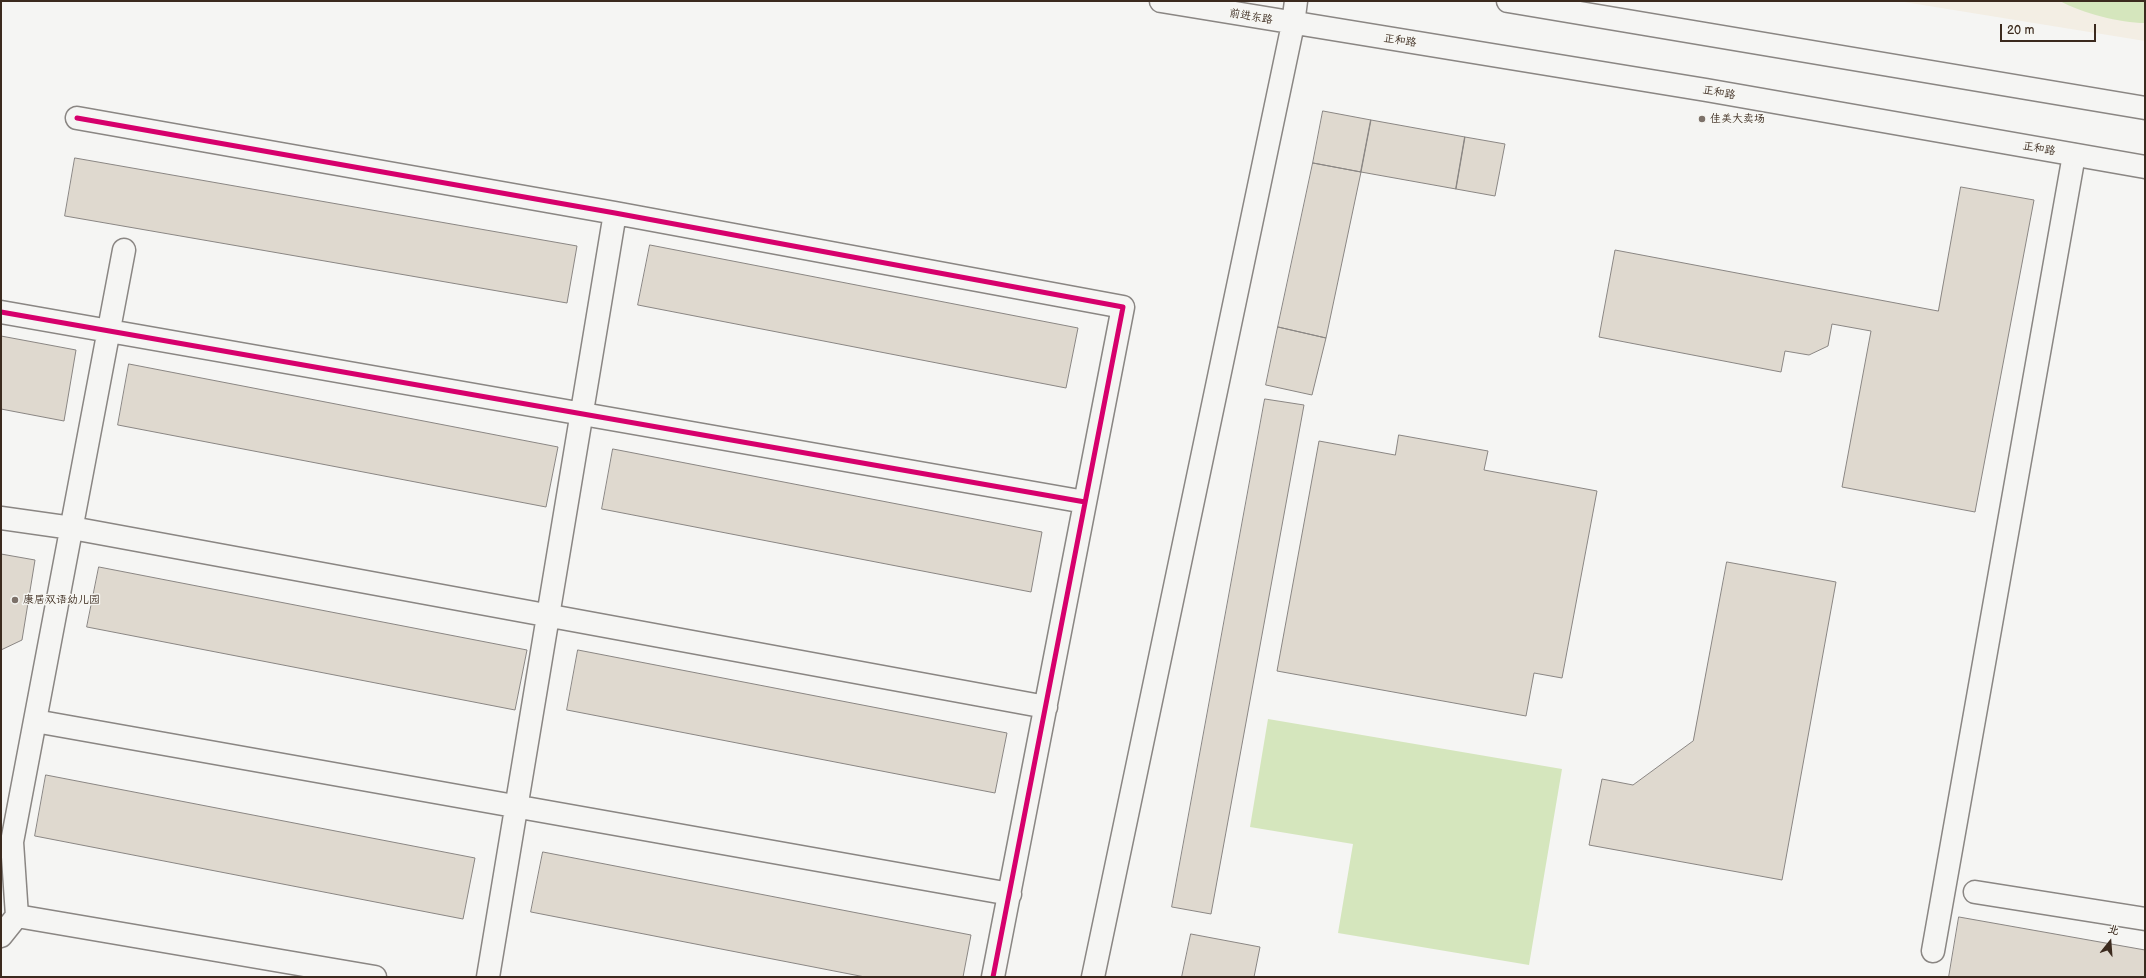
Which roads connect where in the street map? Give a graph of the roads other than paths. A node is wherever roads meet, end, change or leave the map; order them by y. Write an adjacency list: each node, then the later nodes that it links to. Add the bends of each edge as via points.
1 (1161, 1): 4 (street, 前进东路)
2 (1296, 1): 4 (street)
3 (1508, 1): 5 (street)
4 (1293, 24): 7 (street, 正和路, via 1706,90); 30 (street)
5 (2145, 108)
6 (77, 118): 9 (street)
7 (2074, 155): 8 (street, 正和路); 26 (street)
8 (2145, 167)
9 (615, 213): 13 (street); 14 (street, via 1123,307)
10 (124, 250): 12 (street)
11 (1, 312): 12 (street)
12 (109, 330): 13 (street); 16 (street)
13 (581, 414): 14 (street); 17 (street)
14 (1085, 502): 18 (street)
15 (1, 518): 16 (street)
16 (72, 528): 17 (street); 19 (street)
17 (548, 615): 18 (street); 20 (street)
18 (1046, 707): 22 (street)
19 (35, 721): 20 (street); 23 (street, via 12,842)
20 (516, 807): 22 (street); 28 (street)
21 (1975, 892): 24 (street)
22 (1010, 894): 29 (street)
23 (9, 911): 25 (street); 27 (street)
24 (2145, 919)
25 (1, 936)
26 (1933, 950)
27 (375, 977)
28 (488, 977)
29 (994, 977)
30 (1093, 977)

